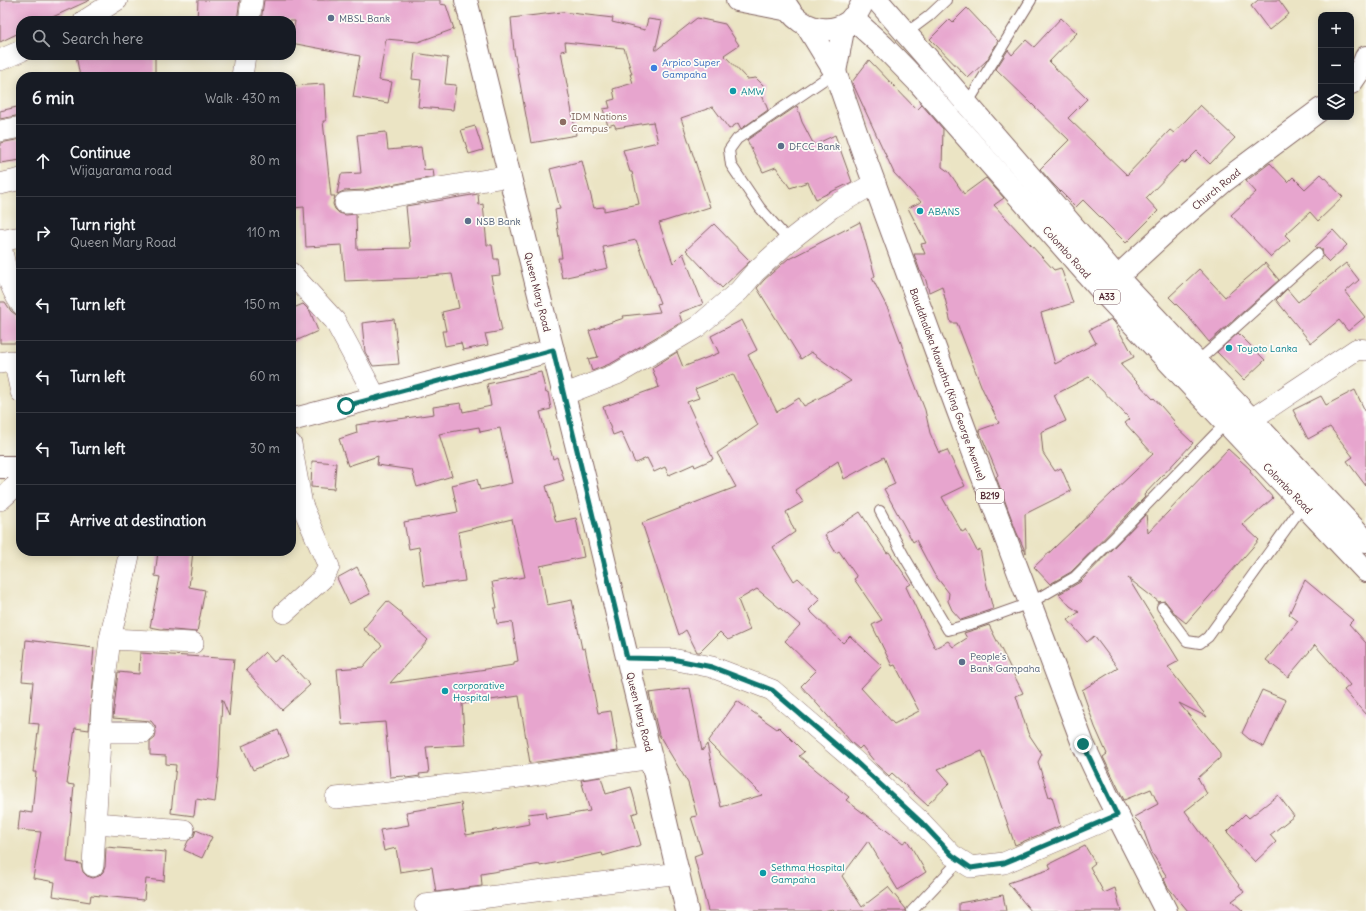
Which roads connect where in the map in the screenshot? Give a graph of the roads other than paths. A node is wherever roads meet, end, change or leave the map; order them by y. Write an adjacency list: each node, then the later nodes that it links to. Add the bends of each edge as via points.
1 (117, 0): 10 (street)
2 (252, 0): 11 (street)
3 (466, 0): 25 (main road, Queen Mary Road)
4 (737, 0): 8 (main road)
5 (876, 0): 13 (main road, Colombo Road / A33)
6 (946, 0): 13 (lane)
7 (1031, 0): 21 (lane)
8 (787, 5): 12 (main road, via 800,22)
9 (853, 14): 12 (main road, via 826,30); 19 (main road, Bauddhaloka Mawatha (King George Avenue) / B219); 35 (main road, Colombo Road / A33)
10 (92, 16)
11 (250, 16)
12 (807, 26): 19 (main road, Bauddhaloka Mawatha (King George Avenue) / B219)
13 (905, 34): 21 (main road, Colombo Road / A33)
14 (16, 54): 15 (street)
15 (0, 60)
16 (244, 60): 18 (street)
17 (1365, 60): 20 (main road)
18 (243, 72)
19 (836, 72): 27 (main road, Bauddhaloka Mawatha (King George Avenue) / B219); 32 (lane, via 738,139 729,150 731,165 760,208)
20 (1354, 78)
21 (967, 104): 35 (main road, Colombo Road / A33)
22 (1318, 111): 35 (main road, Church Road, via 1223,182)
23 (16, 128): 24 (street)
24 (0, 131)
25 (510, 176): 29 (street, via 365,202); 37 (main road, Queen Mary Road)
26 (16, 180): 28 (street)
27 (875, 183): 32 (street, via 831,208); 54 (main road, Bauddhaloka Mawatha (King George Avenue) / B219)
28 (0, 184)
29 (345, 203)
30 (16, 238): 31 (street)
31 (0, 240): 36 (street, via 7,275)
32 (789, 241): 40 (street, via 697,328 617,374)
33 (1317, 254): 39 (lane)
34 (296, 278): 41 (street, via 335,320)
35 (1109, 284): 39 (main road, Colombo Road / A33); 43 (main road, Colombo Road / A33)
36 (16, 292)
37 (553, 350): 40 (main road, Queen Mary Road); 41 (main road)
38 (1366, 350): 43 (street, via 1357,349)
39 (1197, 362): 43 (main road, Colombo Road / A33)
40 (563, 395): 59 (main road, Queen Mary Road)
41 (376, 398): 42 (main road)
42 (296, 419)
43 (1238, 425): 49 (main road, Colombo Road / A33); 51 (main road, Colombo Road / A33); 54 (lane, via 1125,527 1074,577)
44 (0, 467): 45 (main road)
45 (16, 467)
46 (296, 472): 56 (street, via 302,505 328,567 322,579)
47 (16, 486): 48 (street)
48 (0, 500)
49 (1304, 504): 53 (main road, Colombo Road / A33); 55 (lane, via 1208,637 1200,643 1187,641)
50 (880, 511): 54 (lane, via 948,630)
51 (1366, 541)
52 (129, 556): 57 (street)
53 (1366, 571)
54 (1030, 603): 64 (main road, Bauddhaloka Mawatha (King George Avenue) / B219, via 1083,744)
55 (1162, 607)
56 (284, 613)
57 (110, 639): 58 (street); 60 (street)
58 (193, 643)
59 (627, 658): 62 (main road, Queen Mary Road); 67 (street, via 672,659 705,666 772,690 856,762)
60 (101, 732): 61 (street); 65 (street)
61 (144, 732)
62 (652, 758): 63 (street, via 512,778); 69 (main road, Queen Mary Road)
63 (336, 798)
64 (1117, 815): 67 (street, via 1004,863 971,868); 73 (main road, Bauddhaloka Mawatha (King George Avenue) / B219)
65 (96, 823): 66 (street); 68 (street)
66 (184, 830)
67 (960, 860): 72 (lane)
68 (93, 866)
69 (679, 873): 70 (street); 71 (main road, Queen Mary Road)
70 (425, 905)
71 (687, 911)
72 (912, 911)
73 (1166, 911)

